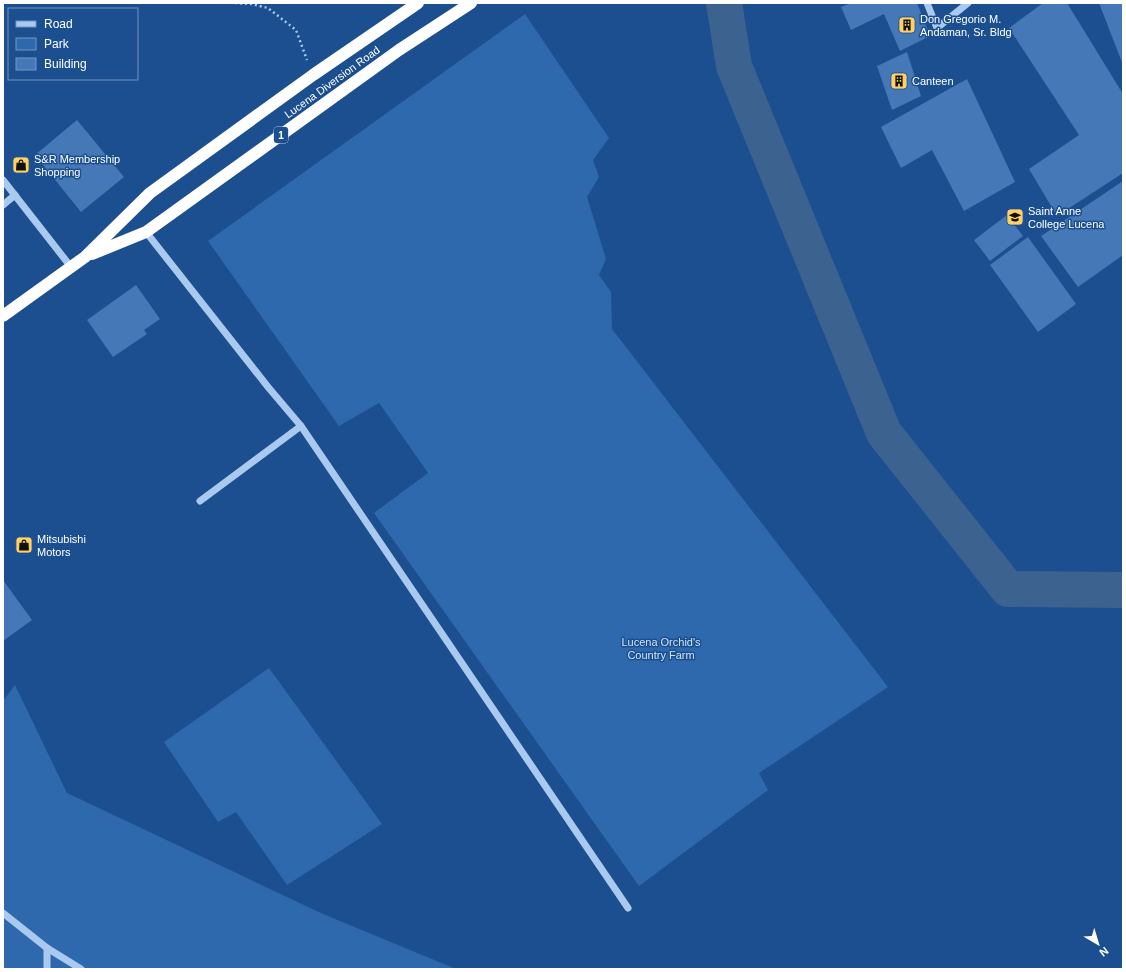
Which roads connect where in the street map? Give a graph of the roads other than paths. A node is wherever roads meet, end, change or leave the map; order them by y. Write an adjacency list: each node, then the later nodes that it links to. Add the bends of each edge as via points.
1 (418, 3): 9 (highway, Lucena Diversion Road / 1, via 150,193)
2 (471, 3): 8 (highway, Lucena Diversion Road / 1, via 393,54)
3 (927, 3): 4 (lane, via 937,28)
4 (968, 3)
5 (3, 180): 6 (lane)
6 (15, 195): 7 (lane); 10 (lane)
7 (3, 204)
8 (146, 232): 9 (highway, Lucena Diversion Road / 1); 12 (lane)
9 (85, 257): 10 (highway, Lucena Diversion Road / 1)
10 (71, 267): 11 (highway, Lucena Diversion Road / 1)
11 (3, 316)
12 (301, 426): 13 (lane); 14 (lane)
13 (200, 501)
14 (628, 908)
15 (3, 913): 16 (lane)
16 (47, 948): 17 (lane); 18 (lane)
17 (47, 969)
18 (81, 969)

